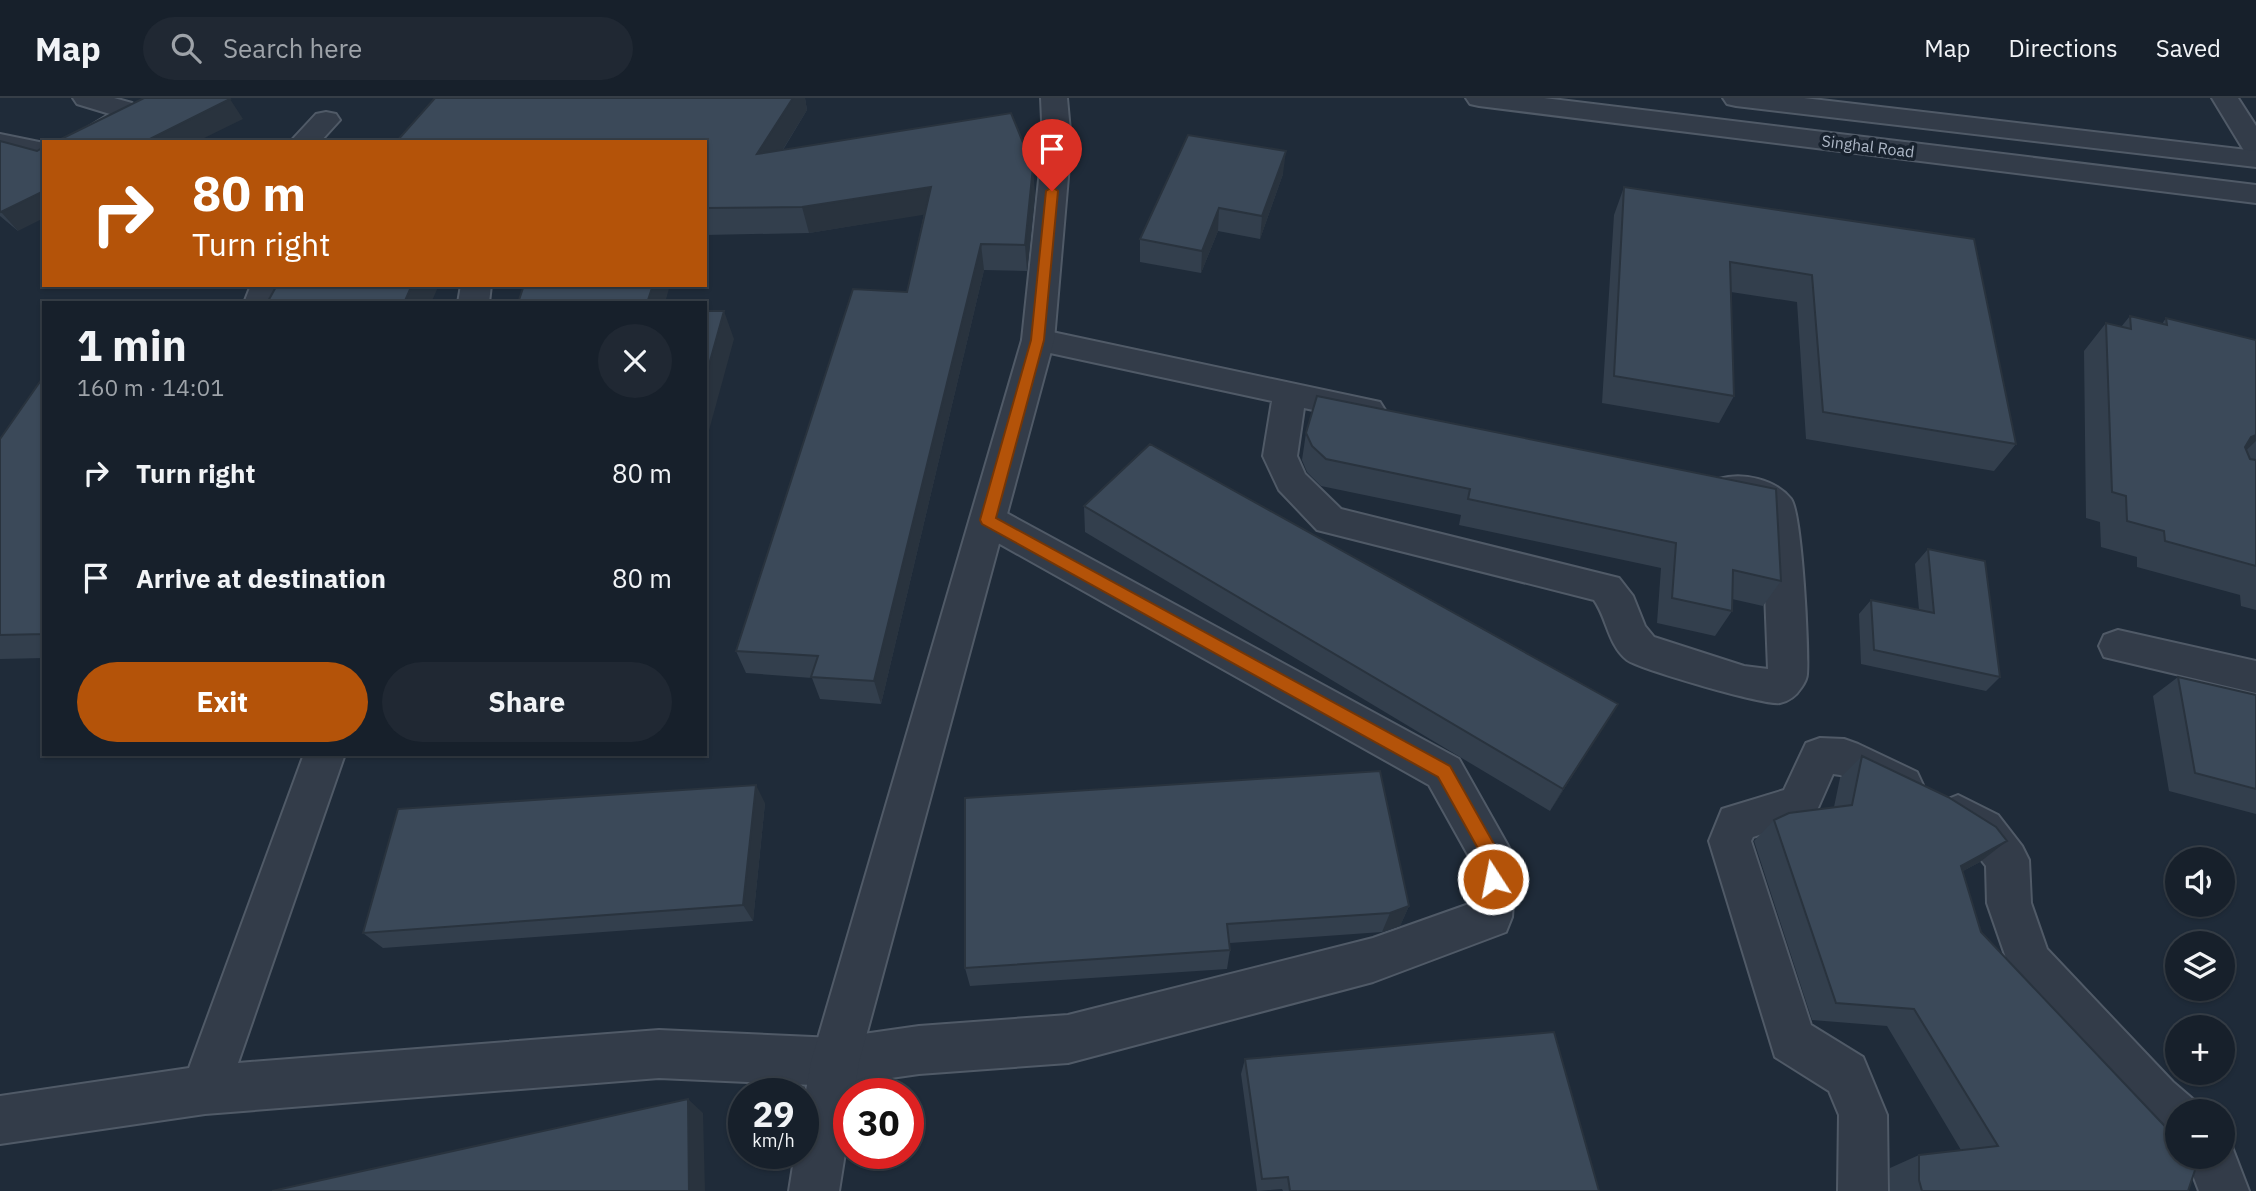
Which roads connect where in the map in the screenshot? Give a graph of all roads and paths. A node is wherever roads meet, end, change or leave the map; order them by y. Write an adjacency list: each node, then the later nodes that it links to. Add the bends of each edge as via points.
1 (86, 98): 7 (street, via 123,109 124,116)
2 (1054, 98): 14 (street, via 1057,142)
3 (1479, 98): 13 (street, Singhal Road)
4 (1736, 98): 12 (street, Singhal Road)
5 (2225, 98): 10 (street)
6 (326, 120): 8 (street)
7 (87, 140)
8 (306, 140)
9 (0, 142): 11 (street)
10 (2256, 148)
11 (42, 151)
12 (2256, 159)
13 (2256, 194)
14 (1038, 340): 15 (street); 18 (street)
15 (1290, 394): 16 (street); 17 (street, via 1280,456 1292,481 1330,520 1606,588 1641,649 1744,682 1778,687 1788,676 1779,509 1763,494)
16 (1398, 417)
17 (1696, 480)
18 (988, 520): 22 (street); 22 (street, via 1444,772 1494,860 1490,916 1373,960 1068,1039 919,1050)
19 (2118, 646): 20 (street)
20 (2256, 677)
21 (324, 756): 23 (street)
22 (835, 1062): 23 (street, via 659,1054); 27 (street)
23 (205, 1090): 25 (street)
24 (2165, 1107): 28 (street, via 2029,962 2009,902 2007,860 1983,829 1844,757 1820,756 1798,804 1737,823 1730,841 1792,1040 1846,1074 1863,1115)
25 (0, 1120)
26 (2216, 1169): 29 (street)
27 (814, 1191)
28 (1863, 1191)
29 (2224, 1191)

